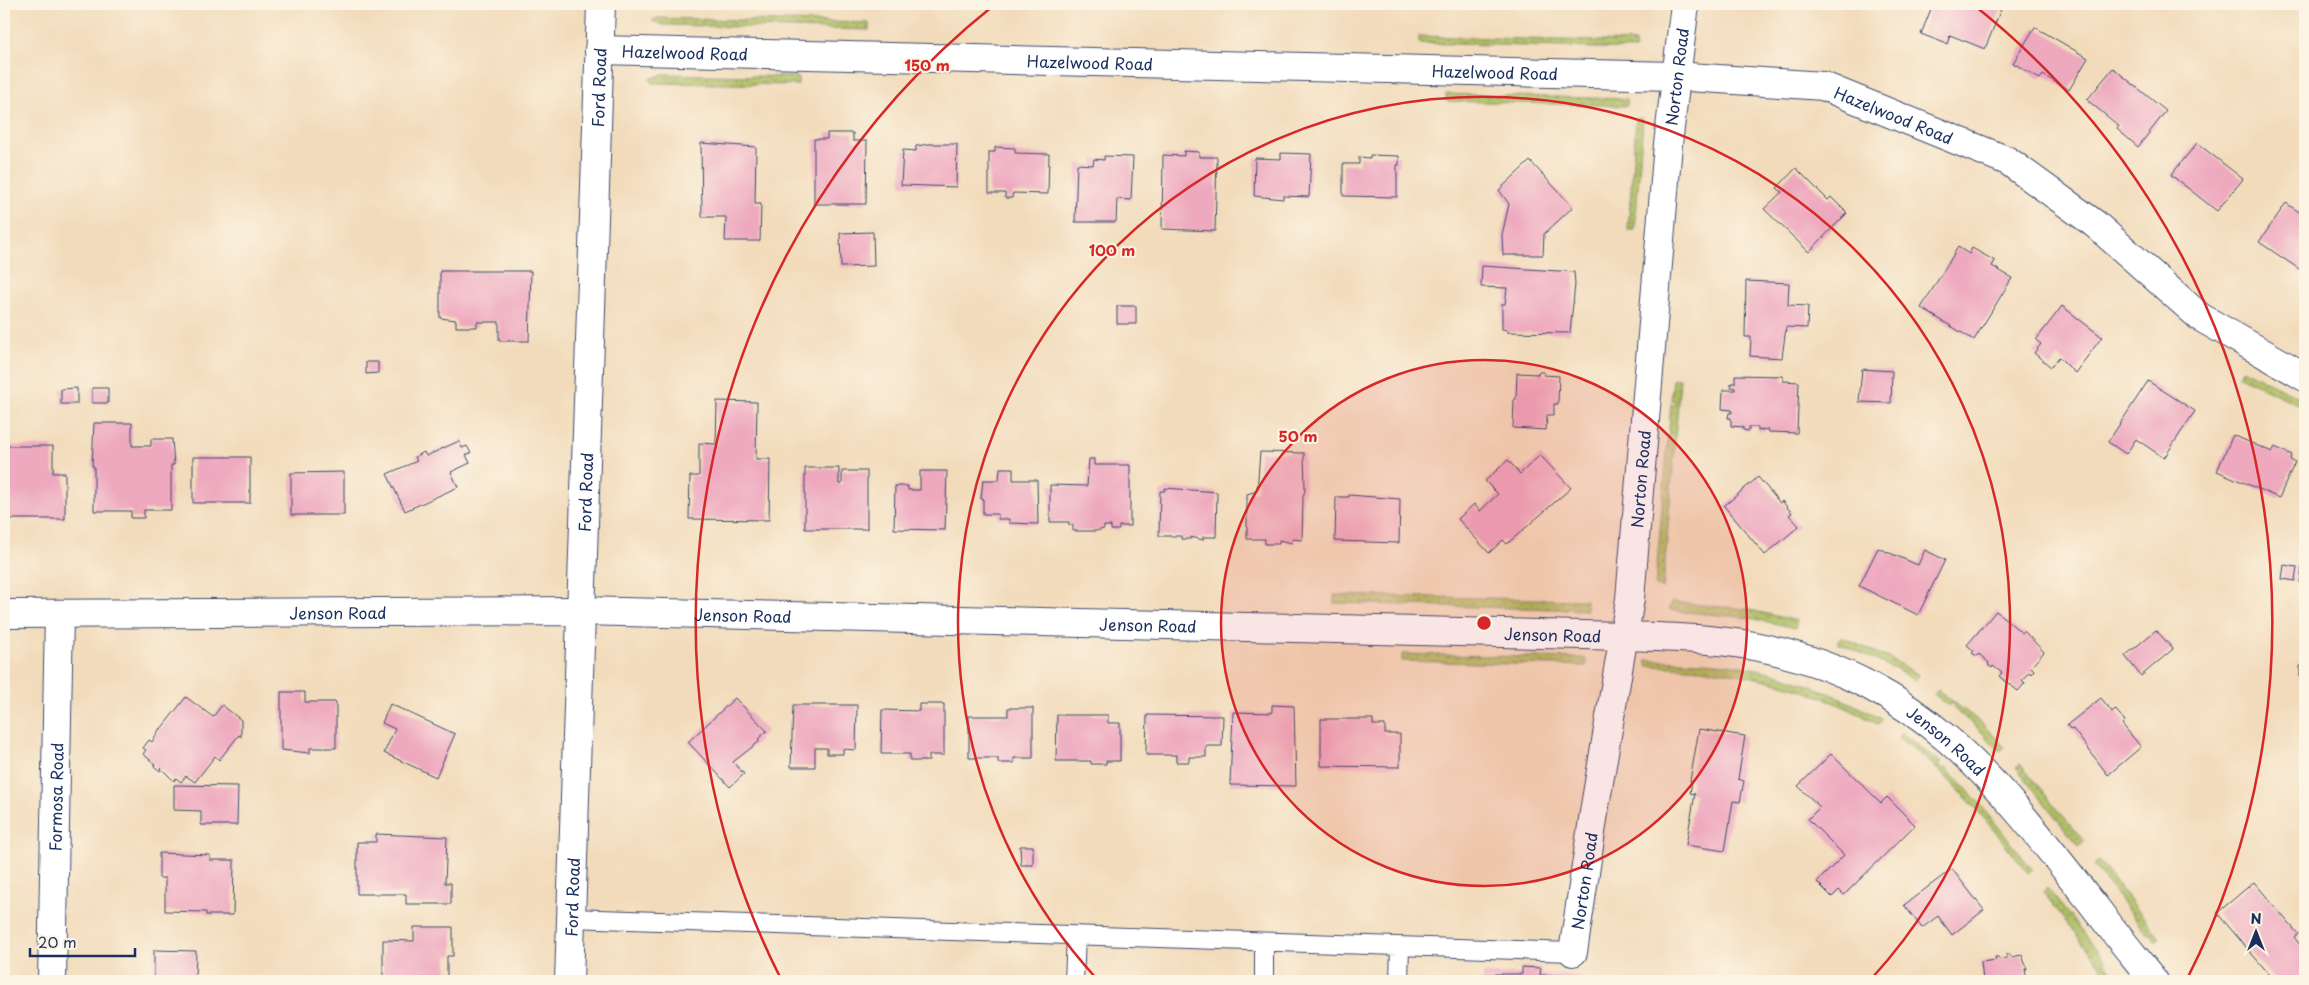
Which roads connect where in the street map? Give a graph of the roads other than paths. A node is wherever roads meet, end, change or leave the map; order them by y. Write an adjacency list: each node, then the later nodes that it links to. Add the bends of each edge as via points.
1 (601, 4): 3 (street, Ford Road)
2 (1685, 4): 4 (street, Norton Road)
3 (599, 50): 4 (street, Hazelwood Road); 6 (street, Ford Road)
4 (1674, 76): 5 (street, Hazelwood Road, via 1823,86 2008,161 2095,224 2200,317); 9 (street, Norton Road)
5 (2305, 378)
6 (580, 611): 8 (street, Jenson Road); 9 (street, Jenson Road); 10 (street, Ford Road)
7 (4, 614): 8 (street, Jenson Road)
8 (59, 614): 15 (street, Formosa Road)
9 (1625, 636): 14 (street, Norton Road); 20 (street, Jenson Road, via 1708,640 1768,649 1849,676 1905,706 1947,737 1989,776)
10 (570, 918): 11 (lane); 16 (street, Ford Road)
11 (1076, 936): 12 (lane); 17 (lane)
12 (1264, 942): 13 (lane); 18 (lane)
13 (1400, 947): 14 (lane); 19 (lane)
14 (1573, 952)
15 (52, 981)
16 (569, 981)
17 (1074, 981)
18 (1264, 981)
19 (1399, 981)
20 (2154, 981)

